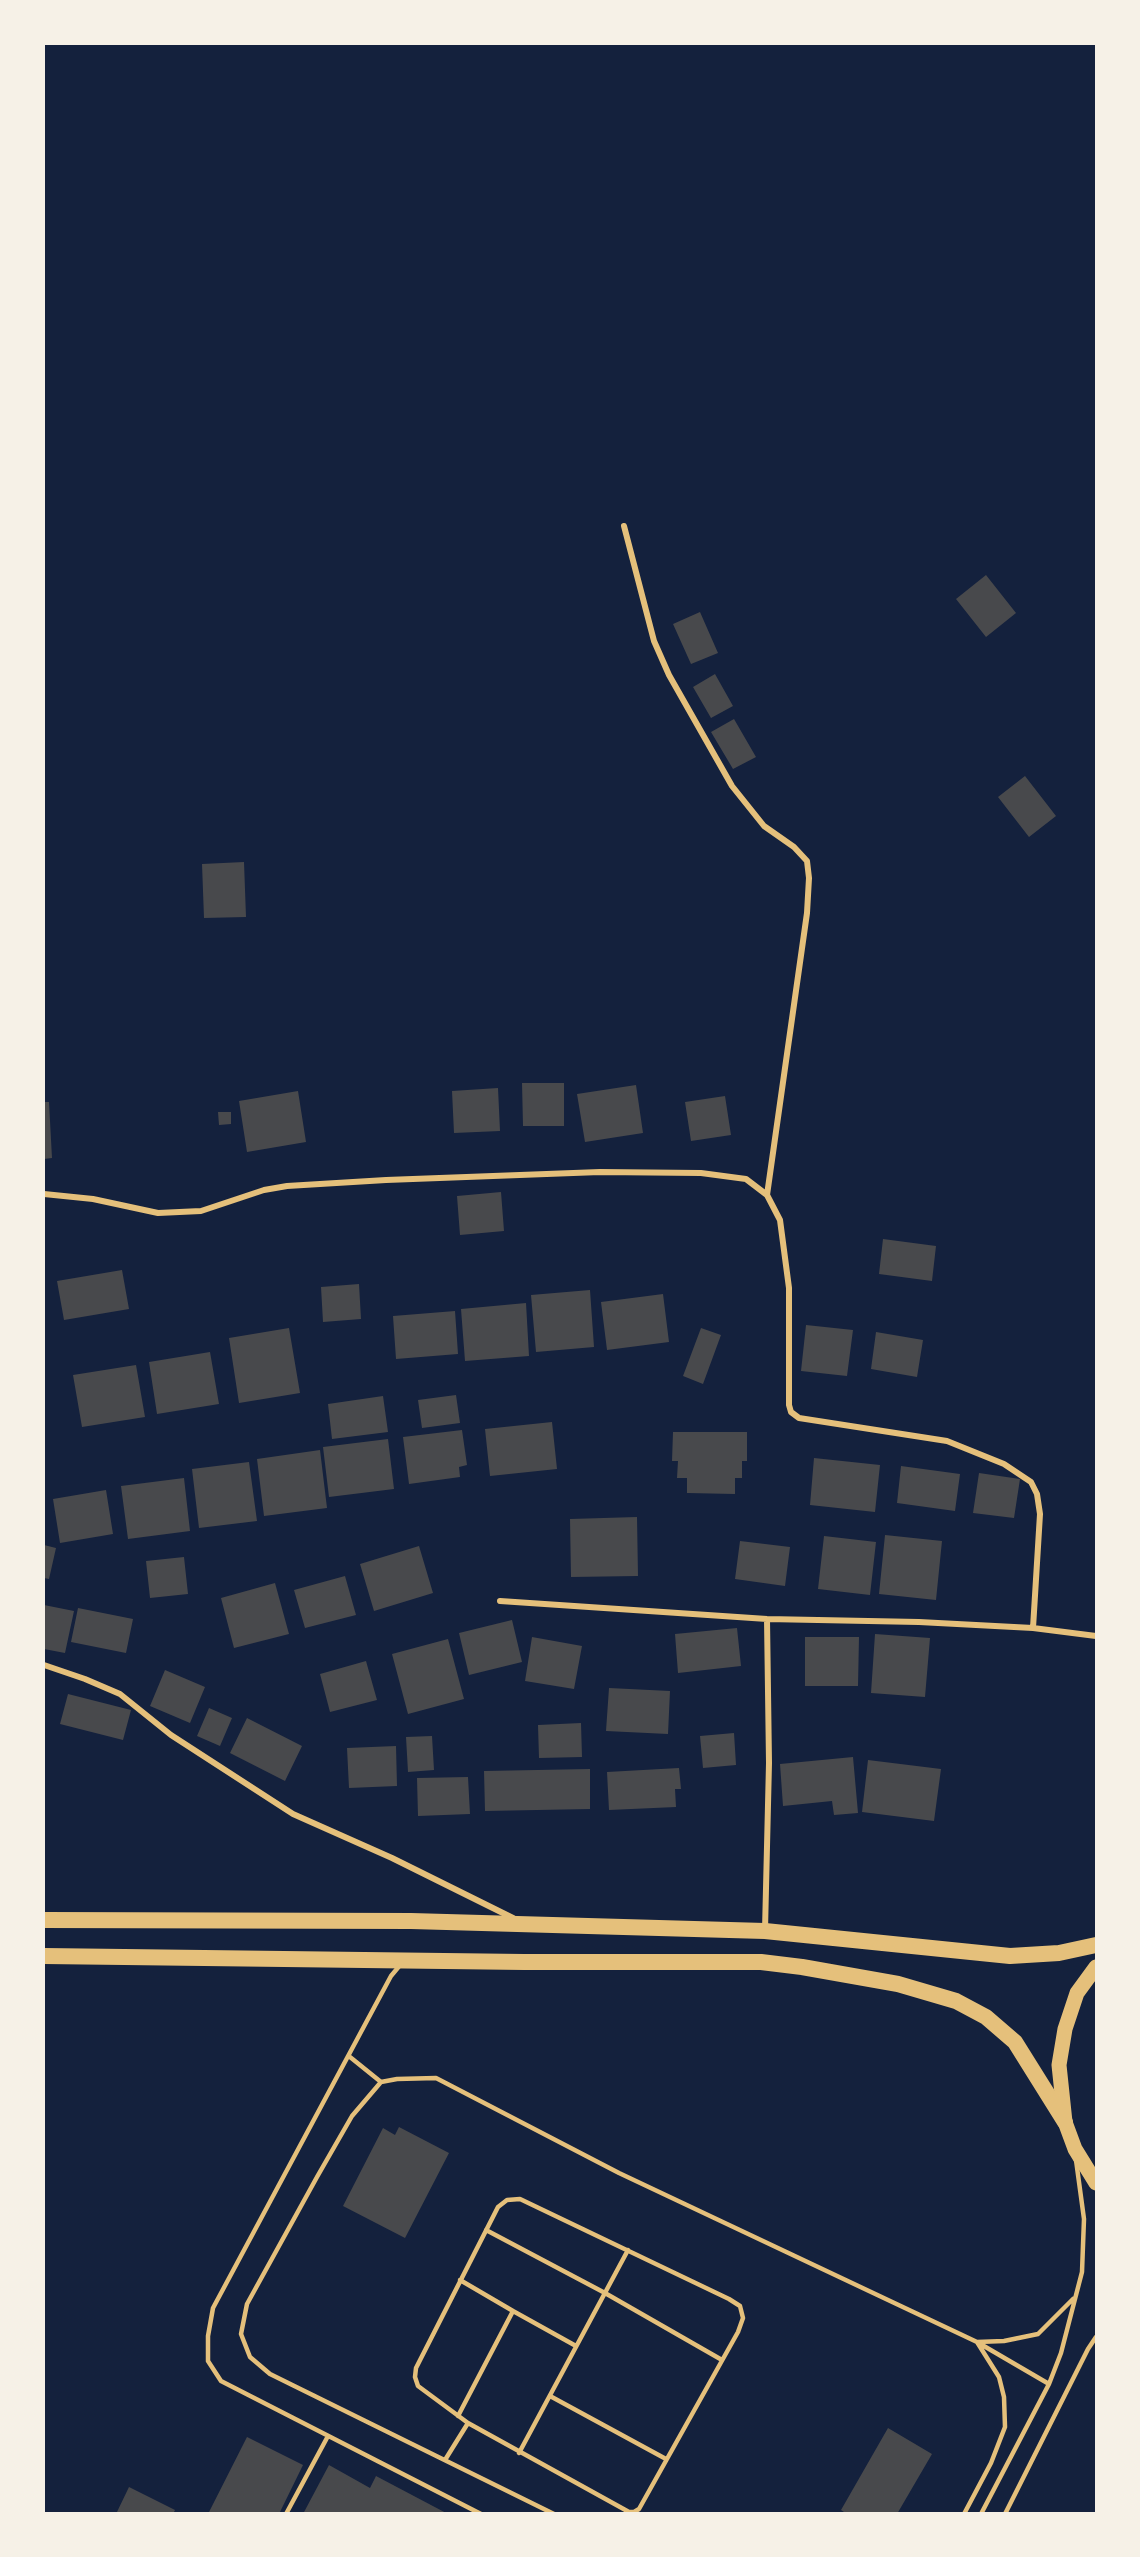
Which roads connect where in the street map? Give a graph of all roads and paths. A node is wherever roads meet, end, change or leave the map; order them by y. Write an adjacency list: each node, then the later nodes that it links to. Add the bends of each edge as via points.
1 (624, 526): 3 (street, via 654,641 669,675 732,786 764,826 807,861 807,913)
2 (44, 1194): 3 (street, via 93,1199 158,1213 201,1211 288,1186 612,1172 701,1173 746,1179)
3 (767, 1195): 6 (street, via 780,1221 789,1288 791,1413 799,1418 947,1441 1005,1464 1031,1482 1040,1514)
4 (500, 1601): 5 (street)
5 (767, 1619): 6 (street); 11 (street, via 770,1763)
6 (1033, 1628): 7 (street)
7 (1096, 1636)
8 (44, 1665): 10 (street, via 120,1694 171,1736 293,1814)
9 (44, 1920): 10 (highway)
10 (527, 1925): 11 (highway)
11 (765, 1931): 12 (highway, via 1010,1956 1059,1953)
12 (1096, 1945)
13 (44, 1956): 14 (highway)
14 (404, 1959): 16 (lane); 18 (highway, via 761,1962 898,1984 956,2001 986,2017 1015,2042)
15 (1096, 1967): 18 (main road, via 1077,1993 1065,2029 1059,2065)
16 (350, 2057): 17 (lane); 35 (lane, via 213,2307 208,2336 208,2361 221,2381)
17 (381, 2082): 28 (lane, via 436,2078 619,2173); 38 (lane, via 352,2116 317,2177 247,2304 241,2334 250,2357 270,2374)
18 (1065, 2122): 19 (main road)
19 (1075, 2149): 20 (main road); 25 (lane, via 1084,2219 1082,2272)
20 (1096, 2183)
21 (486, 2230): 22 (lane, via 498,2207 507,2200 520,2199); 23 (lane); 24 (lane)
22 (628, 2250): 24 (lane); 30 (lane, via 740,2306 743,2318)
23 (460, 2280): 26 (lane); 33 (lane, via 415,2377 418,2386)
24 (605, 2293): 29 (lane); 30 (lane)
25 (1075, 2297): 28 (lane, via 1038,2334); 31 (lane, via 1061,2353)
26 (513, 2311): 29 (lane); 33 (lane)
27 (1096, 2337): 44 (lane)
28 (977, 2342): 31 (lane); 42 (lane, via 999,2377 1005,2427)
29 (576, 2346): 32 (lane)
30 (722, 2360): 37 (lane)
31 (1048, 2384): 43 (lane)
32 (550, 2396): 36 (lane); 37 (lane)
33 (458, 2416): 34 (lane)
34 (468, 2423): 36 (lane); 38 (lane)
35 (328, 2436): 39 (lane); 40 (lane)
36 (519, 2453): 37 (lane, via 629,2512 639,2509)
37 (666, 2459)
38 (445, 2460): 41 (lane)
39 (286, 2514)
40 (481, 2514)
41 (554, 2514)
42 (964, 2514)
43 (981, 2514)
44 (1005, 2514)

